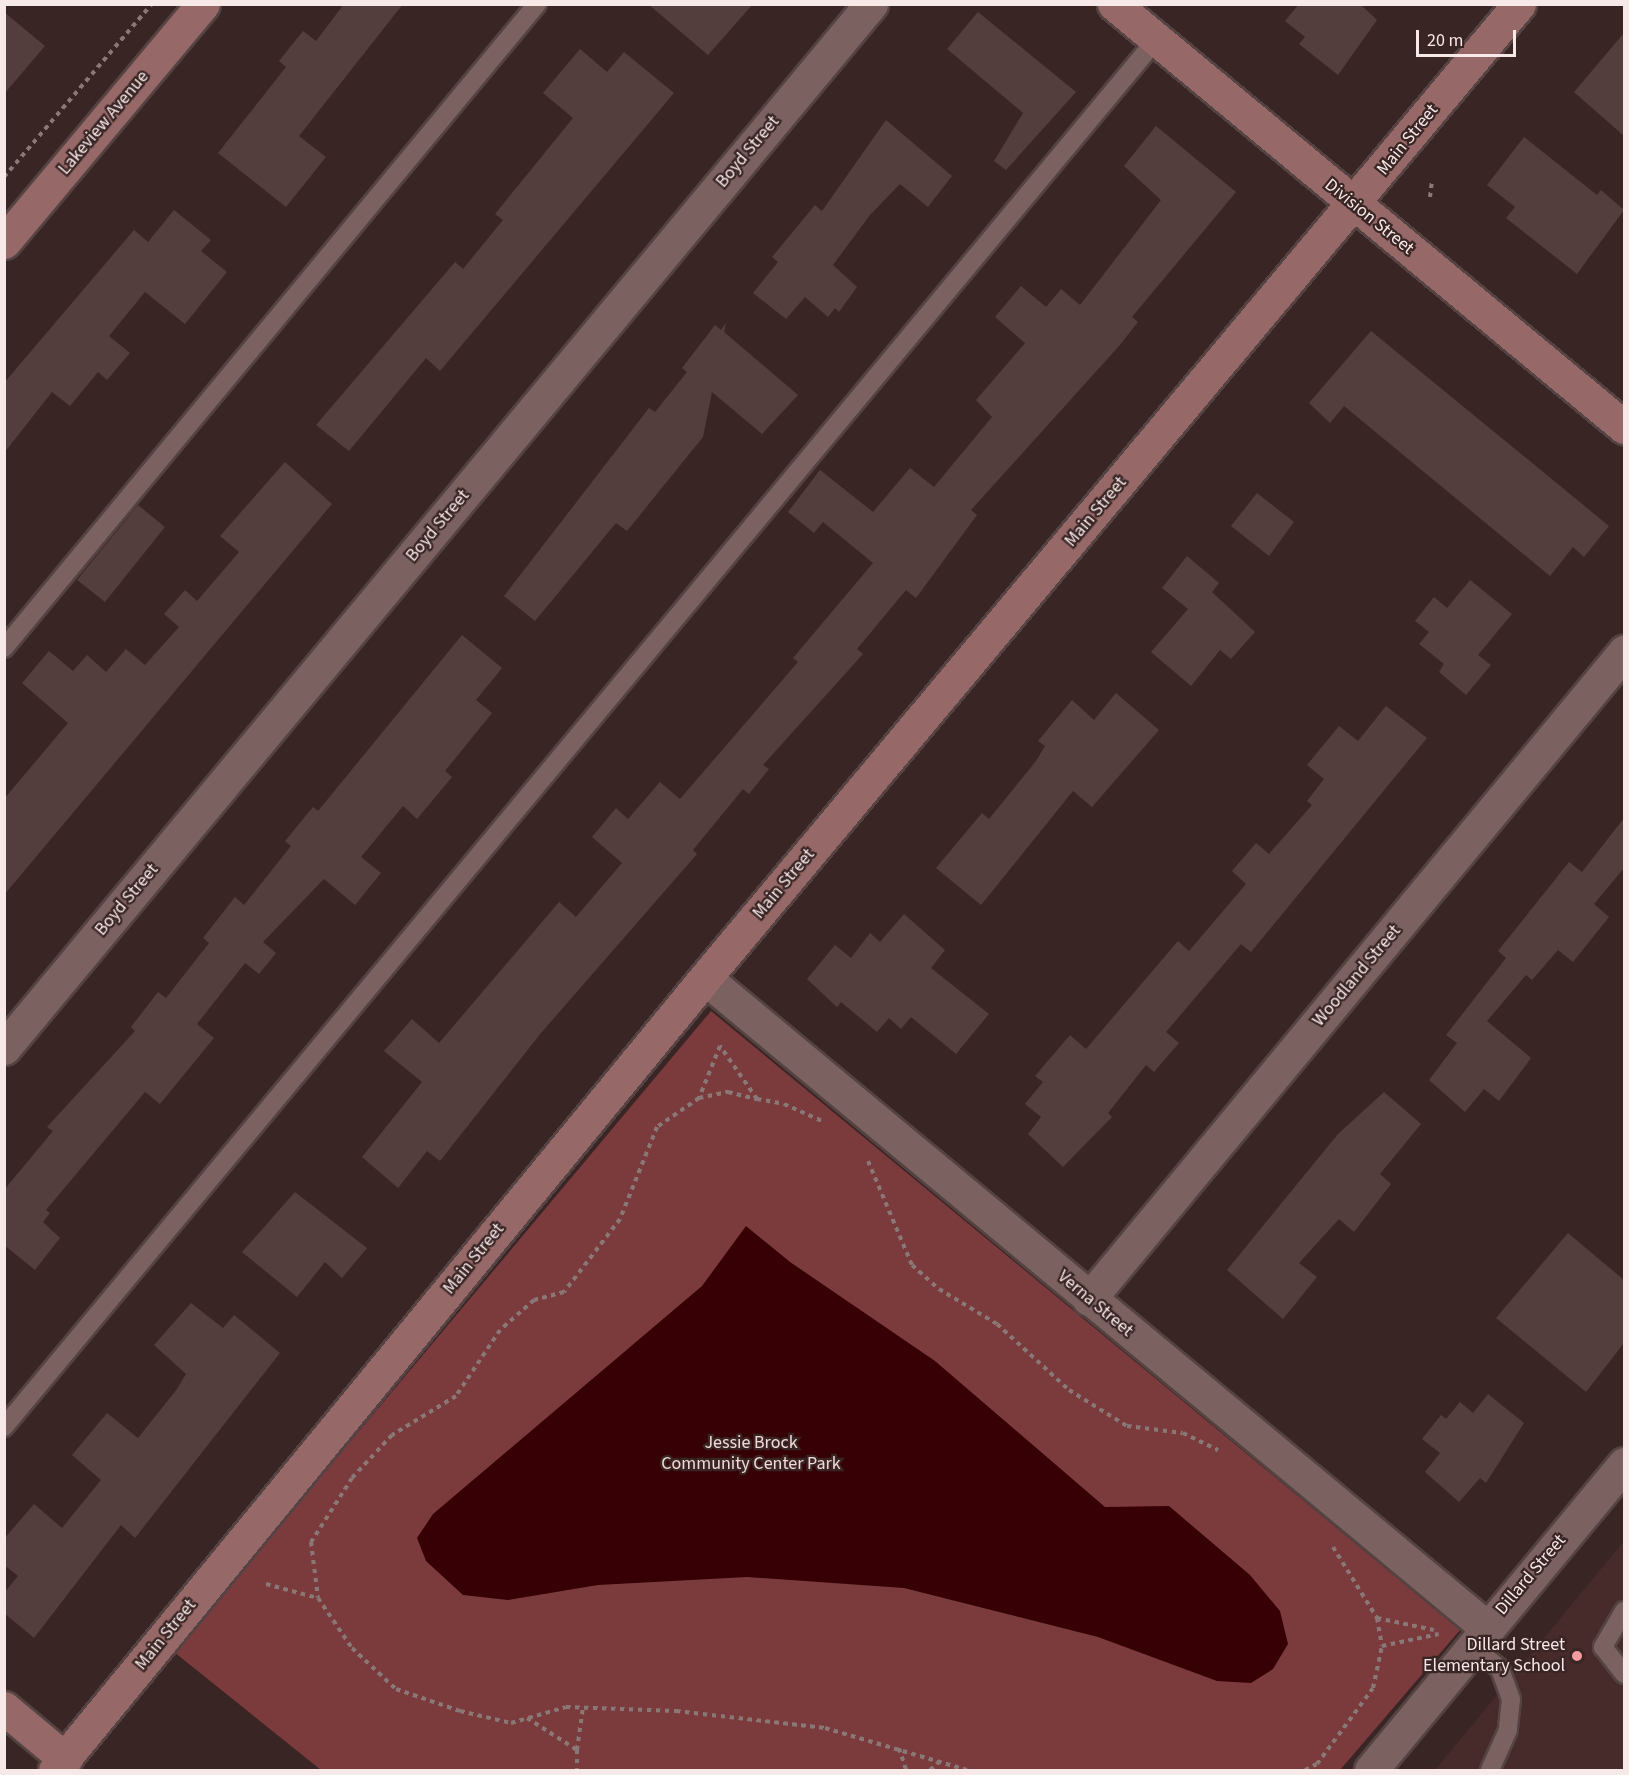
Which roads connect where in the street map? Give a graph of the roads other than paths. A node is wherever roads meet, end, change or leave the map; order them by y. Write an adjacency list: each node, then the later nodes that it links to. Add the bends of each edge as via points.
1 (203, 4): 8 (street, Lakeview Avenue)
2 (537, 4): 10 (lane)
3 (871, 4): 13 (street, Boyd Street)
4 (1114, 4): 6 (street, Division Street)
5 (1519, 4): 7 (street, Main Street)
6 (1156, 40): 7 (street, Division Street); 15 (lane)
7 (1354, 206): 9 (street, Division Street); 12 (street, Main Street)
8 (4, 242)
9 (1624, 428)
10 (4, 648)
11 (1624, 652): 14 (street, Woodland Street)
12 (705, 978): 14 (street, Verna Street); 21 (street, Main Street)
13 (4, 1048)
14 (1089, 1299): 18 (street, Verna Street)
15 (4, 1427)
16 (1624, 1464): 18 (street, Dillard Street)
17 (1624, 1611): 19 (lane, via 1603,1647)
18 (1479, 1637): 22 (street, Dillard Street); 23 (lane, via 1500,1668 1511,1699 1508,1731)
19 (1624, 1674)
20 (4, 1708): 21 (street)
21 (67, 1767)
22 (1371, 1770)
23 (1490, 1770)

